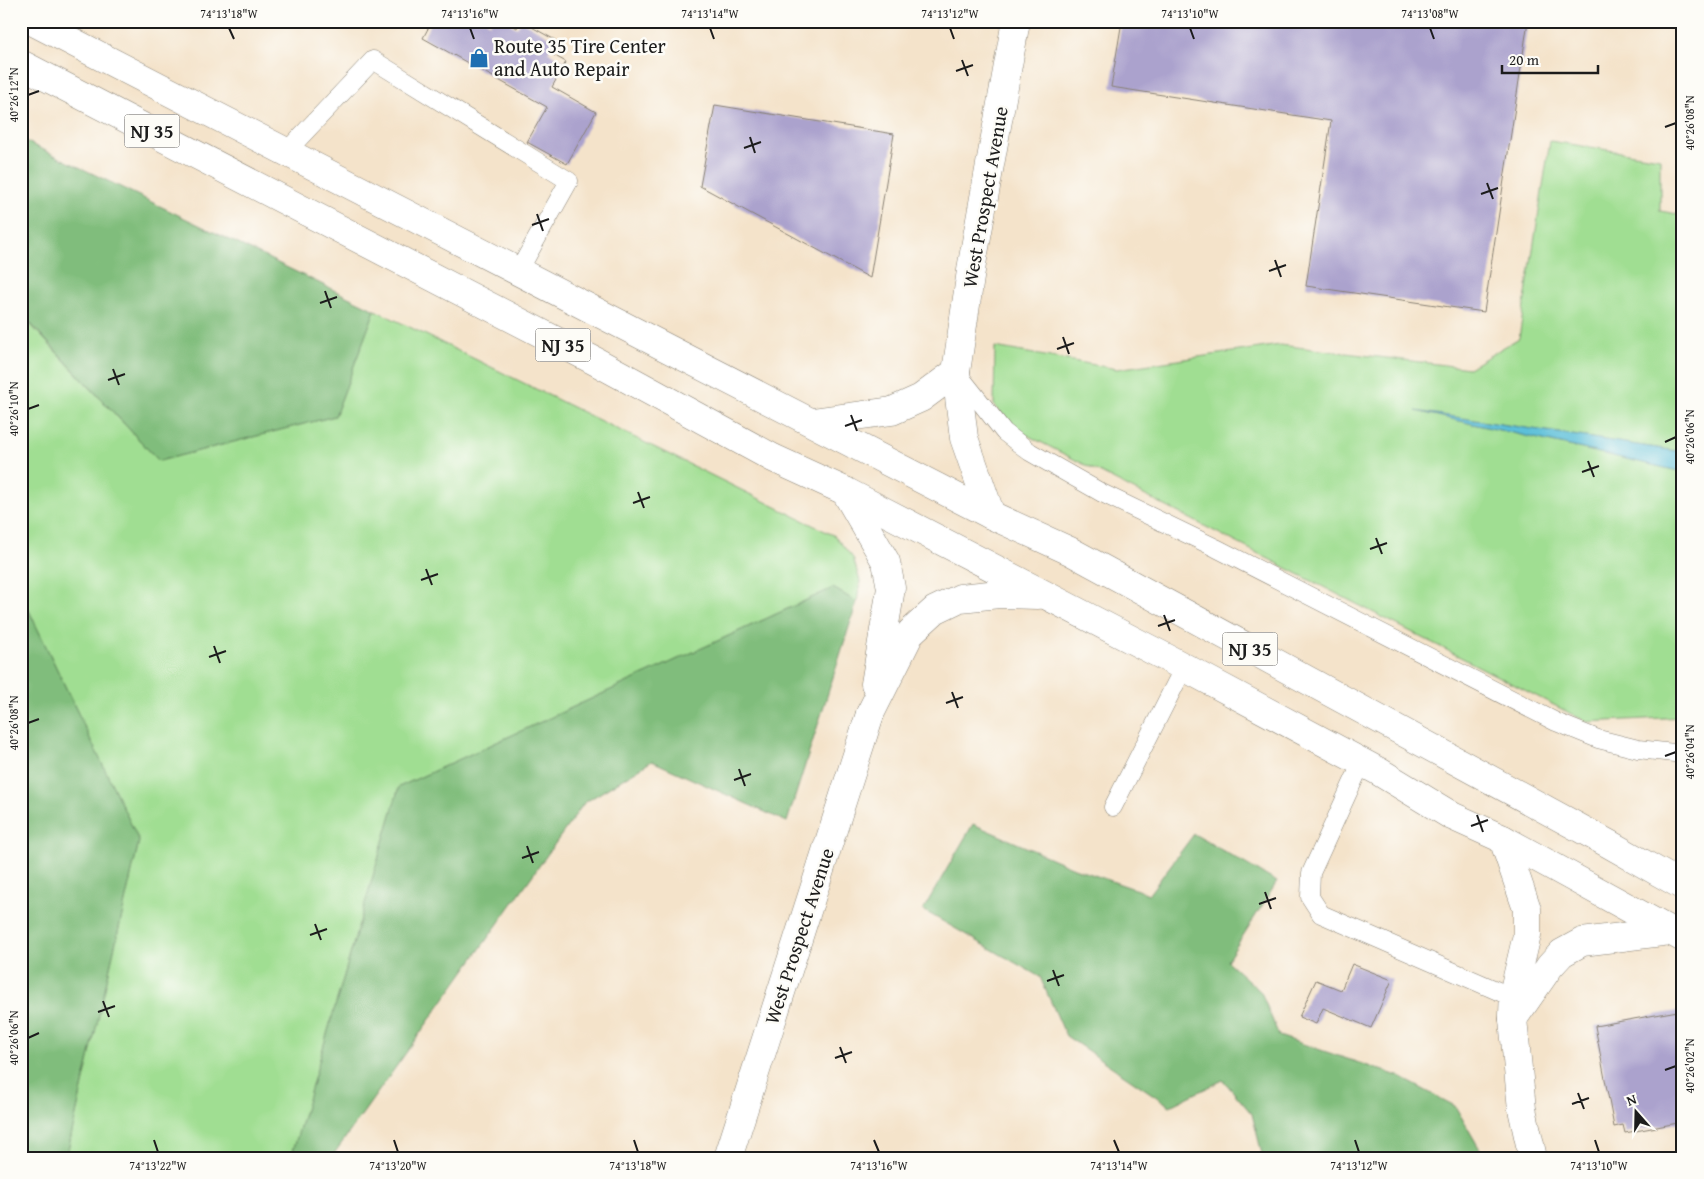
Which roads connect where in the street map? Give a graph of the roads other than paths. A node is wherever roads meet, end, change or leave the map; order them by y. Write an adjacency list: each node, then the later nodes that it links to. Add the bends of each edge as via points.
1 (32, 21): 4 (main road, NJ 35)
2 (1016, 21): 6 (main road, West Prospect Avenue)
3 (21, 64): 8 (main road, NJ 35, via 595,361 773,458)
4 (286, 152): 5 (main road, NJ 35); 5 (lane, via 373,60 569,181)
5 (518, 272): 7 (main road, NJ 35)
6 (956, 372): 7 (main road, via 921,398 892,411); 9 (main road, West Prospect Avenue, via 964,438); 13 (lane, via 1004,432 1030,452 1102,493 1556,722 1598,739 1638,749)
7 (812, 422): 9 (main road, NJ 35)
8 (845, 491): 10 (main road, NJ 35); 12 (main road, via 886,562 891,588)
9 (990, 515): 17 (main road, NJ 35, via 1070,551)
10 (1046, 595): 11 (main road, NJ 35); 12 (main road, via 999,594 960,598 935,610 911,632)
11 (1184, 668): 14 (main road, NJ 35); 15 (lane)
12 (870, 714): 20 (main road, West Prospect Avenue)
13 (1683, 754)
14 (1362, 762): 16 (main road, NJ 35, via 1452,816); 19 (lane, via 1311,873 1310,897 1321,914)
15 (1113, 807)
16 (1503, 839): 18 (main road, NJ 35); 19 (main road, via 1528,909 1528,935 1514,990)
17 (1683, 886)
18 (1676, 935): 19 (main road, via 1575,945 1562,953)
19 (1514, 1009): 21 (main road, via 1522,1109)
20 (728, 1158)
21 (1533, 1158)

